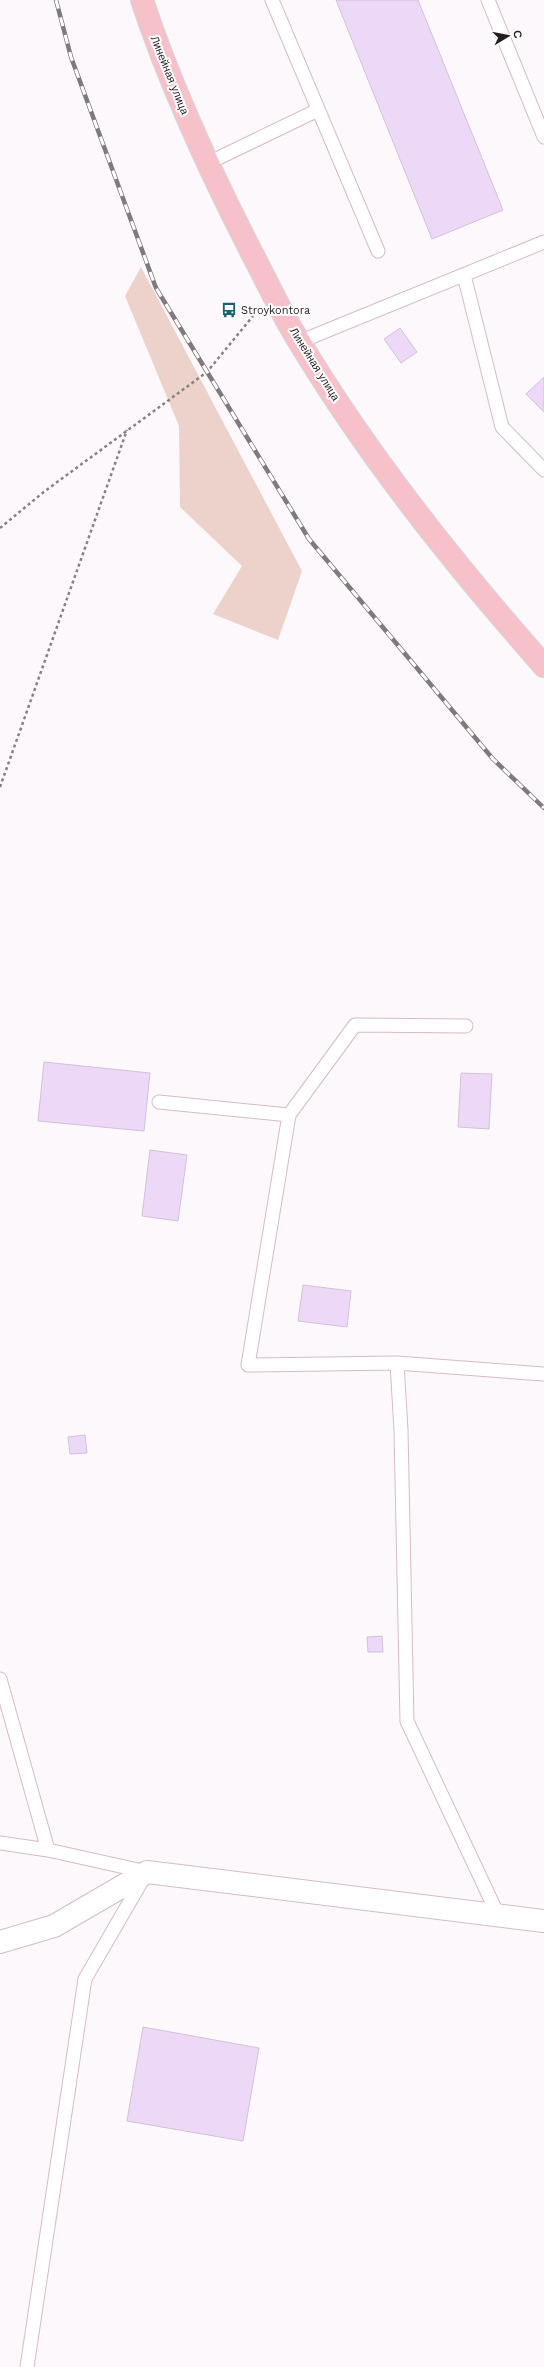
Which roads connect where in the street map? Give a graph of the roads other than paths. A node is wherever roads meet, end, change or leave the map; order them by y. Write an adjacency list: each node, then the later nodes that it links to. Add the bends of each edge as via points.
1 (142, 0): 6 (main road, Линейная улица, via 162,61)
2 (272, 0): 4 (lane)
3 (488, 0): 5 (lane)
4 (318, 110): 6 (lane); 8 (lane)
5 (544, 137)
6 (208, 163): 10 (main road, Линейная улица, via 222,195)
7 (544, 242): 9 (lane)
8 (378, 251)
9 (464, 275): 10 (lane); 11 (lane, via 502,426)
10 (299, 342): 12 (main road, Линейная улица, via 367,445 473,585)
11 (544, 470)
12 (544, 666)
13 (466, 1026): 15 (lane, via 355,1025)
14 (159, 1102): 15 (lane)
15 (289, 1115): 16 (lane, via 248,1365)
16 (397, 1363): 17 (lane); 22 (lane, via 408,1721)
17 (543, 1374)
18 (0, 1679): 20 (lane)
19 (0, 1843): 20 (lane)
20 (48, 1850): 21 (lane)
21 (147, 1872): 22 (street); 24 (street, via 54,1926); 25 (lane, via 85,1979)
22 (498, 1915): 23 (street)
23 (544, 1922)
24 (0, 1942)
25 (27, 2367)

